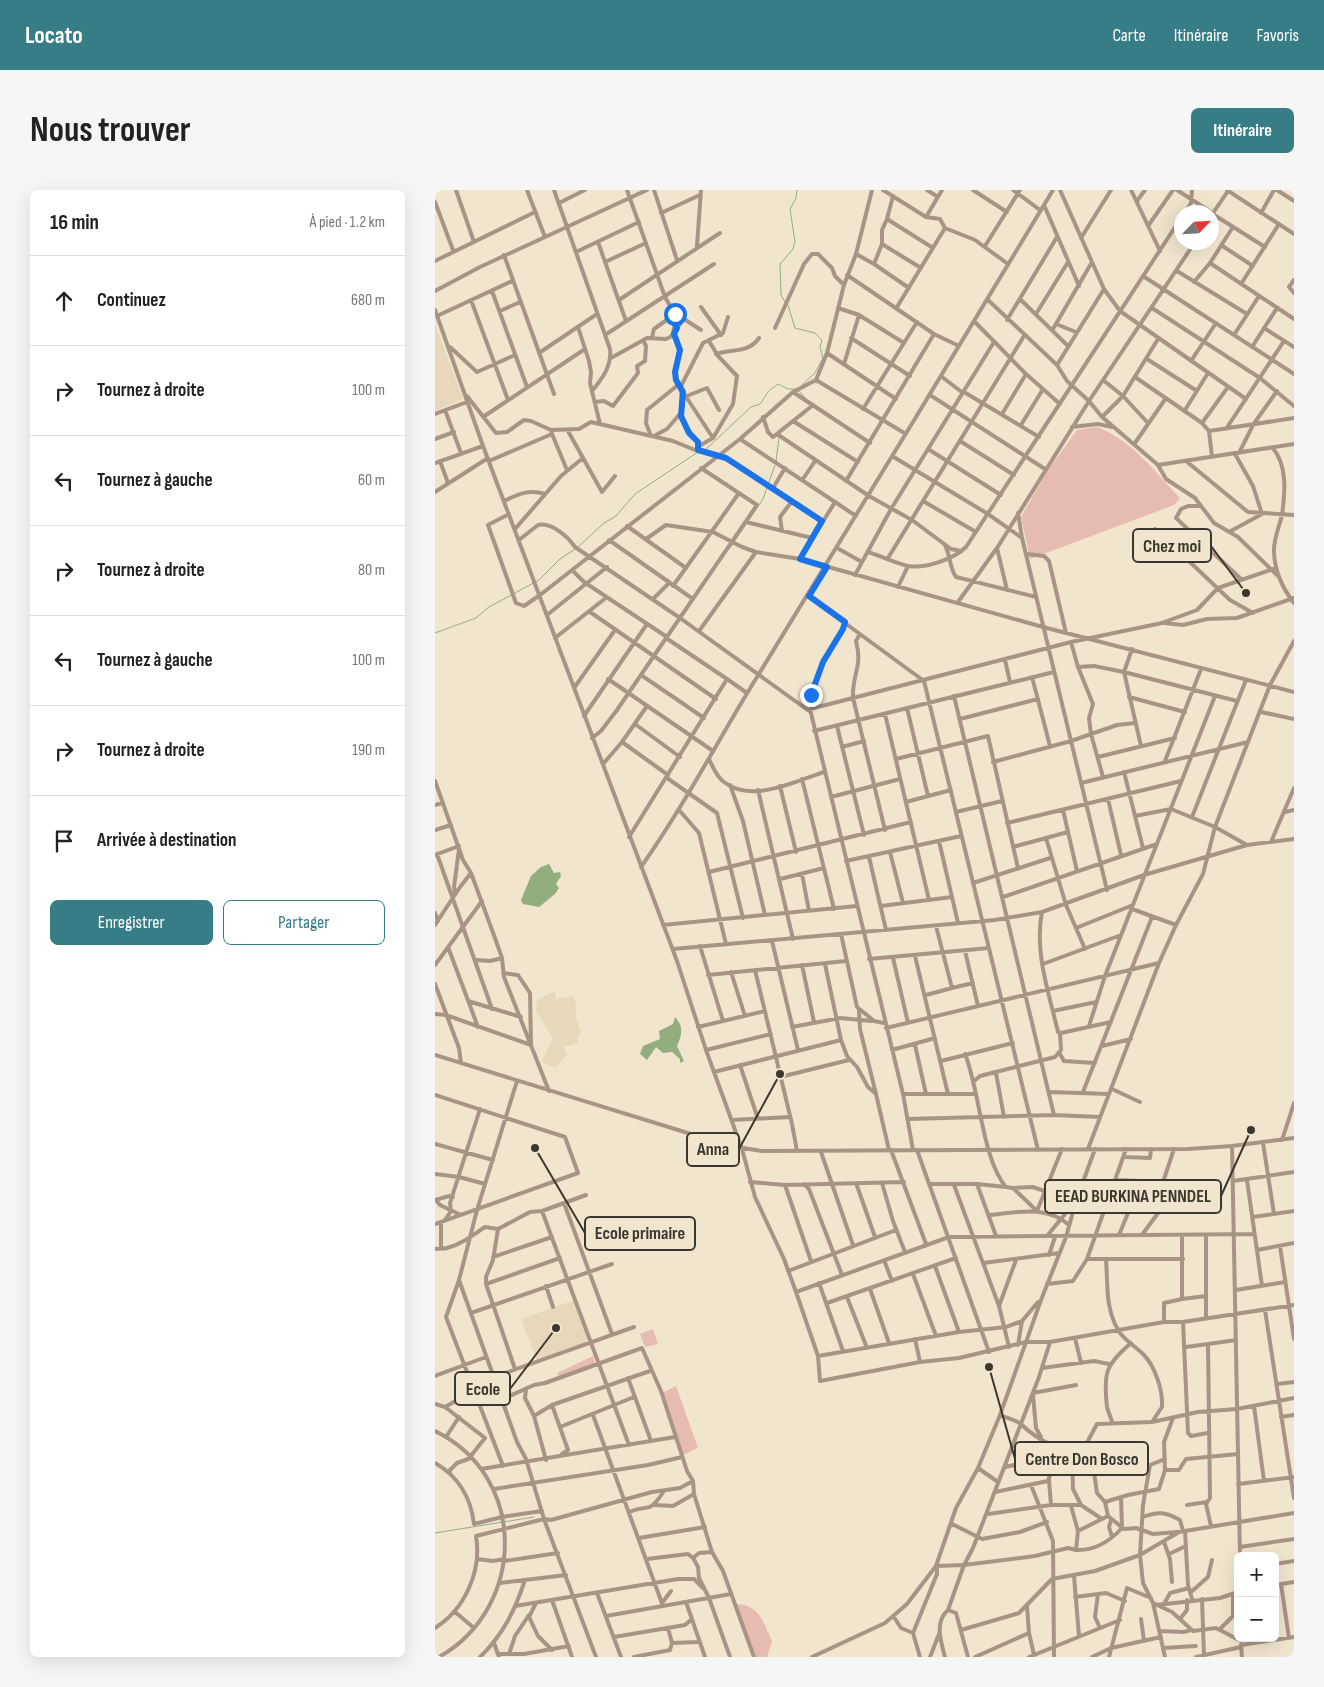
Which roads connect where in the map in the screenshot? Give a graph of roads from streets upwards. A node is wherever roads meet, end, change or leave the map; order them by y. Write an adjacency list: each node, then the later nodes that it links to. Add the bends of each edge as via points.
1 (456, 190): 59 (street)
2 (527, 190): 40 (street)
3 (554, 190): 34 (street)
4 (585, 190): 23 (street)
5 (627, 190): 29 (street)
6 (647, 190): 29 (street)
7 (654, 190): 41 (street)
8 (872, 190): 72 (street)
9 (883, 190): 27 (street)
10 (927, 190): 28 (street)
11 (943, 190): 28 (street)
12 (973, 190): 42 (street)
13 (1013, 190): 26 (street)
14 (1053, 190): 35 (street)
15 (1060, 190): 58 (street)
16 (1111, 190): 58 (street)
17 (1131, 190): 31 (street)
18 (1145, 190): 31 (street)
19 (1173, 190): 49 (street)
20 (1177, 190): 30 (street)
21 (1192, 190): 30 (street)
22 (1275, 190): 32 (street); 43 (street)
23 (580, 191): 34 (street)
24 (1228, 191): 38 (street); 43 (street)
25 (701, 192): 41 (street); 64 (street)
26 (1019, 192): 39 (street); 42 (street)
27 (893, 196): 44 (street); 46 (street)
28 (938, 197): 44 (street)
29 (630, 198): 47 (street); 51 (street)
30 (1191, 200): 36 (street); 37 (street)
31 (1137, 201): 49 (street)
32 (1294, 201)
33 (435, 202): 68 (street)
34 (559, 203): 51 (street)
35 (1044, 205): 39 (street); 57 (street)
36 (1188, 205)
37 (1198, 205)
38 (1218, 205)
39 (1040, 210): 82 (street)
40 (535, 212): 56 (street); 59 (street)
41 (661, 212): 74 (street)
42 (1007, 212): 65 (street)
43 (1261, 213): 48 (street)
44 (926, 217): 52 (street, via 940,219)
45 (1219, 218): 50 (street)
46 (887, 219): 62 (street, via 882,230); 67 (street)
47 (639, 222): 60 (street); 61 (street)
48 (1279, 224): 55 (street); 66 (street)
49 (1148, 226): 70 (street)
50 (1233, 227): 63 (street); 66 (street)
51 (568, 228): 56 (street); 71 (street)
52 (945, 228): 65 (street); 67 (street)
53 (1174, 229): 70 (street)
54 (720, 233): 64 (street)
55 (1294, 234)
56 (545, 237): 73 (street)
57 (1057, 237): 77 (street); 106 (street)
58 (1081, 238): 78 (street)
59 (474, 242): 68 (street)
60 (598, 242): 71 (street); 76 (street)
61 (646, 243): 76 (street); 86 (street)
62 (882, 244): 81 (street); 84 (street)
63 (1221, 245): 79 (street); 83 (street)
64 (697, 246): 74 (street)
65 (985, 246): 82 (street)
66 (1265, 247): 83 (street)
67 (933, 248): 84 (street)
68 (453, 250): 75 (street)
69 (1190, 250): 85 (street)
70 (1160, 251): 88 (street)
71 (576, 252): 116 (street)
72 (856, 254): 81 (street); 87 (street)
73 (504, 255): 90 (street); 98 (street)
74 (677, 260): 86 (street)
75 (435, 261)
76 (605, 262): 105 (street)
77 (1068, 262): 94 (street); 117 (street)
78 (1092, 262): 94 (street); 96 (street)
79 (1210, 263): 91 (street); 93 (street)
80 (714, 264): 102 (street)
81 (874, 264): 95 (street)
82 (1008, 264): 103 (street)
83 (1253, 266): 93 (street)
84 (921, 268): 95 (street)
85 (1177, 271): 91 (street); 97 (street)
86 (658, 274): 102 (street); 105 (street)
87 (847, 275): 92 (street); 109 (street)
88 (1143, 276): 97 (street); 115 (street)
89 (1294, 280): 100 (street, via 1289,287)
90 (512, 281): 99 (street); 107 (street)
91 (1194, 282): 118 (street)
92 (844, 284): 110 (street); 134 (street, via 818,254 813,254 804,264)
93 (1241, 284): 101 (street)
94 (1079, 286): 130 (street)
95 (909, 288): 109 (street)
96 (1104, 289): 115 (street); 138 (street)
97 (1165, 290): 111 (street); 129 (street)
98 (435, 291)
99 (492, 291): 104 (street); 114 (street)
100 (1294, 293)
101 (1259, 296): 112 (street); 118 (street)
102 (665, 297): 119 (street); 127 (street)
103 (987, 299): 125 (street); 126 (street)
104 (471, 300): 121 (street); 170 (street)
105 (619, 300): 127 (street)
106 (1019, 300): 117 (street); 125 (street)
107 (520, 302): 114 (street); 161 (street)
108 (701, 306): 142 (street)
109 (897, 307): 128 (street)
110 (837, 308): 120 (street); 162 (street)
111 (1152, 308): 133 (street); 153 (street)
112 (1277, 308): 124 (street); 135 (street)
113 (435, 310): 121 (street)
114 (500, 311): 164 (street)
115 (1120, 311): 133 (street); 186 (street)
116 (597, 314): 132 (street); 141 (street)
117 (1036, 314): 137 (street)
118 (1247, 314): 143 (street)
119 (673, 315): 123 (street, via 682,315); 131 (street); 145 (street, via 654,329)
120 (859, 315): 147 (street); 154 (street)
121 (437, 316): 155 (street)
122 (728, 318): 142 (street)
123 (684, 319): 131 (street); 136 (street)
124 (1294, 319)
125 (1007, 320): 144 (street)
126 (974, 321): 152 (street); 156 (street)
127 (626, 322): 141 (street)
128 (917, 322): 140 (street); 154 (street)
129 (1216, 323): 143 (street); 153 (street)
130 (1056, 324): 137 (street); 138 (street)
131 (676, 326): 139 (street)
132 (578, 327): 160 (street); 161 (street)
133 (1139, 327): 149 (street); 183 (street)
134 (775, 328)
135 (1265, 328): 151 (street); 158 (street)
136 (701, 330)
137 (1053, 330): 157 (street)
138 (1076, 332): 157 (street)
139 (674, 334): 145 (street, via 665,339); 188 (street, via 680,350 675,372)
140 (934, 334): 156 (street); 178 (street)
141 (605, 335): 165 (street)
142 (721, 335): 150 (street)
143 (1234, 335): 158 (street)
144 (1024, 336): 166 (street); 173 (street)
145 (652, 337): 148 (street)
146 (759, 338): 163 (street, via 746,349)
147 (851, 338): 171 (street); 172 (street)
148 (643, 340): 165 (street); 206 (street, via 645,361 637,366 638,373 613,406 604,401)
149 (1158, 340): 167 (street); 169 (street)
150 (709, 341): 163 (street); 188 (street, via 702,345)
151 (1284, 341): 159 (street); 168 (street)
152 (994, 342): 166 (street); 195 (street)
153 (1203, 342): 169 (street); 181 (street)
154 (904, 343): 172 (street)
155 (448, 345): 170 (street, via 473,372); 190 (street)
156 (959, 346): 179 (street)
157 (1068, 346): 173 (street)
158 (1252, 347): 168 (street)
159 (1294, 347)
160 (585, 349): 175 (street); 191 (street, via 591,372)
161 (539, 353): 175 (street)
162 (827, 353): 171 (street); 182 (street)
163 (717, 354): 242 (street, via 737,376 737,385 733,404)
164 (515, 355): 170 (street); 185 (street)
165 (611, 358): 191 (street, via 606,372)
166 (1010, 358): 176 (street); 207 (street)
167 (1147, 358): 180 (street); 192 (street)
168 (1272, 360): 177 (street); 181 (street)
169 (1191, 361): 174 (street)
170 (495, 364): 203 (street)
171 (844, 364): 184 (street)
172 (891, 365): 178 (street); 184 (street)
173 (1057, 365): 186 (street)
174 (1209, 373): 187 (street); 192 (street)
175 (547, 374): 185 (street); 196 (street)
176 (1026, 374): 189 (street); 217 (street)
177 (1294, 374)
178 (910, 376): 201 (street)
179 (942, 377): 195 (street); 197 (street)
180 (1135, 377): 199 (street); 200 (street)
181 (1259, 378): 193 (street); 202 (street)
182 (816, 380): 194 (street); 211 (street)
183 (1103, 380): 199 (street); 204 (street)
184 (878, 386): 201 (street); 211 (street)
185 (527, 387): 203 (street)
186 (1073, 387): 204 (street); 208 (street)
187 (1228, 387): 202 (street); 227 (street)
188 (680, 388): 198 (street); 240 (street, via 647,410 646,424); 251 (street, via 681,416)
189 (1043, 389): 208 (street); 229 (street)
190 (463, 390): 205 (street); 219 (street)
191 (591, 391): 206 (street)
192 (1197, 391): 215 (street)
193 (1277, 391): 210 (street); 230 (street)
194 (793, 392): 209 (street); 220 (street)
195 (963, 393): 207 (street); 214 (street)
196 (554, 394)
197 (929, 395): 214 (street); 239 (street)
198 (687, 396): 213 (street, via 707,388); 242 (street)
199 (1123, 396): 221 (street); 226 (street)
200 (1166, 398): 215 (street); 226 (street)
201 (895, 399): 224 (street)
202 (1246, 399): 233 (street)
203 (508, 400): 219 (street)
204 (1089, 401): 221 (street); 231 (street)
205 (467, 402): 212 (street); 249 (street)
206 (595, 402): 228 (street)
207 (982, 403): 217 (street); 225 (street)
208 (1060, 404): 241 (street)
209 (813, 405): 223 (street); 246 (street)
210 (1294, 406)
211 (863, 409): 224 (street)
212 (445, 410): 216 (street); 236 (street)
213 (719, 410)
214 (951, 410): 225 (street); 252 (street)
215 (1185, 410): 227 (street)
216 (435, 414)
217 (1002, 414): 229 (street)
218 (679, 415): 240 (street, via 667,429)
219 (483, 417): 237 (street, via 496,433 507,432 527,420)
220 (763, 417): 238 (street, via 769,434 772,437); 244 (street)
221 (1102, 417): 232 (street)
222 (1294, 418): 230 (street)
223 (793, 421): 238 (street); 265 (street)
224 (883, 422): 239 (street); 246 (street)
225 (971, 422): 245 (street); 257 (street)
226 (1149, 423): 247 (street)
227 (1202, 423): 235 (street)
228 (600, 424): 234 (street, via 591,422 579,429); 240 (street)
229 (1021, 425): 241 (street)
230 (1253, 425): 233 (street); 254 (street)
231 (1072, 427): 232 (street, via 1098,424); 270 (street)
232 (1113, 427): 247 (street)
233 (1226, 429): 235 (street)
234 (568, 430): 237 (street); 259 (street)
235 (1209, 431): 258 (street)
236 (453, 432): 243 (street); 253 (street)
237 (551, 432): 260 (street); 271 (street)
238 (777, 434): 262 (street)
239 (906, 434): 256 (street)
240 (652, 436): 251 (street)
241 (1039, 437): 257 (street)
242 (713, 438): 251 (street)
243 (435, 439)
244 (740, 439): 255 (street); 269 (street)
245 (960, 441): 263 (street); 273 (street)
246 (870, 443): 265 (street)
247 (1135, 443): 267 (street)
248 (1294, 444): 250 (street)
249 (483, 446): 253 (street); 260 (street)
250 (1272, 447): 254 (street); 295 (street, via 1284,472)
251 (698, 448): 255 (street)
252 (928, 449): 263 (street); 272 (street)
253 (461, 453): 261 (street)
254 (1237, 454): 258 (street); 294 (street)
255 (718, 455): 268 (street); 279 (street)
256 (893, 456): 272 (street); 284 (street)
257 (1026, 457): 270 (street); 273 (street)
258 (1212, 457): 264 (street)
259 (583, 458): 271 (street); 274 (street, via 602,492)
260 (489, 459): 278 (street); 286 (street)
261 (440, 461): 266 (street); 278 (street)
262 (815, 461): 275 (street); 276 (street)
263 (948, 461): 277 (street); 283 (street)
264 (1186, 461): 267 (street); 294 (street, via 1248,512)
265 (858, 462): 276 (street)
266 (435, 463)
267 (1158, 465): 289 (street, via 1166,479 1195,498)
268 (701, 468): 282 (street); 301 (street)
269 (785, 468): 275 (street); 279 (street)
270 (1045, 469): 291 (street)
271 (567, 470): 281 (street)
272 (915, 470): 277 (street); 290 (street)
273 (1014, 475): 283 (street)
274 (615, 476)
275 (803, 479): 288 (street)
276 (846, 481): 284 (street)
277 (935, 482): 285 (street); 293 (street)
278 (448, 483): 280 (street)
279 (773, 488): 287 (street)
280 (435, 492)
281 (545, 494): 286 (street, via 525,492); 303 (street)
282 (739, 494): 300 (street, via 757,505); 306 (street)
283 (1001, 495): 293 (street)
284 (869, 496): 290 (street); 297 (street)
285 (923, 501): 298 (street); 307 (street)
286 (505, 502): 292 (street)
287 (792, 502): 299 (street); 305 (street, via 780,517)
288 (835, 502): 297 (street); 299 (street)
289 (1200, 506): 308 (street, via 1214,523); 335 (street, via 1190,505 1181,509 1176,518)
290 (891, 509): 298 (street); 320 (street)
291 (1018, 513): 302 (street); 311 (street)
292 (509, 514): 303 (street); 342 (street, via 488,525 516,603 523,606)
293 (988, 514): 302 (street); 307 (street)
294 (1262, 514): 295 (street); 308 (street)
295 (1282, 514): 296 (street); 334 (street, via 1274,554)
296 (1294, 515)
297 (856, 516): 316 (street)
298 (912, 520): 315 (street); 324 (street)
299 (822, 521): 310 (street)
300 (746, 522): 305 (street); 314 (street)
301 (627, 526): 309 (street); 313 (street)
302 (1009, 527): 311 (street); 317 (street)
303 (515, 529): 312 (street)
304 (1155, 529): 340 (street)
305 (782, 530): 310 (street)
306 (713, 532): 309 (street, via 666,525); 314 (street); 330 (street)
307 (976, 532): 318 (street)
308 (1229, 532): 331 (street)
309 (646, 538): 330 (street)
310 (812, 538): 325 (street)
311 (1021, 538): 321 (street)
312 (519, 540): 322 (street, via 538,525 545,524); 342 (street)
313 (609, 540): 322 (street); 338 (street)
314 (731, 542): 319 (street); 348 (street)
315 (945, 545): 318 (street); 323 (street)
316 (837, 548): 326 (street); 329 (street)
317 (997, 548): 336 (street); 341 (street)
318 (963, 550): 323 (street)
319 (756, 552): 325 (street); 360 (street)
320 (868, 552): 324 (street); 326 (street)
321 (1026, 554): 345 (street); 361 (street, via 1044,556 1049,561)
322 (590, 555): 328 (street); 332 (street)
323 (951, 556): 327 (street, via 931,564); 336 (street, via 956,577)
324 (888, 558): 327 (street)
325 (800, 559): 329 (street)
326 (862, 562): 333 (street)
327 (908, 566): 339 (street)
328 (607, 567): 337 (street); 347 (street)
329 (827, 567): 333 (street); 343 (street)
330 (686, 568): 338 (street)
331 (1273, 569): 334 (street); 335 (street)
332 (572, 570): 337 (street); 342 (street)
333 (855, 575): 339 (street)
334 (1279, 577): 346 (street)
335 (1242, 580): 340 (street)
336 (972, 582): 341 (street); 349 (street)
337 (588, 584): 344 (street); 353 (street)
338 (671, 584): 347 (street); 348 (street)
339 (898, 587): 349 (street)
340 (1218, 588): 352 (street, via 1230,600); 356 (street, via 1197,610)
341 (1007, 590): 345 (street)
342 (540, 595): 353 (street)
343 (809, 596): 355 (street); 377 (street)
344 (607, 597): 351 (street); 357 (street)
345 (1036, 597): 358 (street)
346 (1292, 598): 350 (street); 352 (street)
347 (653, 599): 354 (street)
348 (693, 600): 354 (street)
349 (959, 602): 358 (street)
350 (1294, 603)
351 (589, 612): 359 (street); 363 (street)
352 (1253, 613): 356 (street, via 1187,625)
353 (547, 615): 363 (street)
354 (680, 618): 360 (street); 364 (street)
355 (845, 622): 362 (street); 400 (street, via 814,684)
356 (1162, 622): 365 (street)
357 (647, 624): 364 (street); 367 (street)
358 (1043, 628): 361 (street); 369 (street)
359 (615, 630): 367 (street); 386 (street)
360 (699, 631): 377 (street)
361 (1066, 633): 365 (street)
362 (860, 634): 383 (street); 394 (street, via 856,641 860,661 853,680)
363 (555, 638): 386 (street)
364 (666, 638): 371 (street); 381 (street)
365 (1090, 638): 368 (street); 370 (street)
366 (1294, 641): 385 (street)
367 (634, 642): 371 (street); 380 (street)
368 (1071, 642): 369 (street); 373 (street)
369 (1049, 649): 372 (street); 375 (street)
370 (1132, 650): 374 (street); 376 (street)
371 (655, 655): 378 (street); 395 (street)
372 (1005, 660): 383 (street); 384 (street)
373 (1077, 667): 376 (street, via 1093,666); 415 (street, via 1093,704 1089,718)
374 (1201, 669): 382 (street); 387 (street)
375 (1054, 672): 379 (street); 421 (street)
376 (1124, 672): 387 (street); 393 (street)
377 (759, 674): 390 (street); 402 (street)
378 (641, 675): 389 (street); 407 (street)
379 (1032, 677): 384 (street); 396 (street)
380 (609, 679): 389 (street); 406 (street)
381 (727, 680): 390 (street); 395 (street)
382 (1246, 680): 385 (street); 397 (street)
383 (925, 681): 394 (street); 398 (street)
384 (1010, 682): 391 (street)
385 (1270, 685): 388 (street); 404 (street)
386 (573, 688): 406 (street)
387 (1193, 691): 392 (street); 403 (street)
388 (1294, 692)
389 (628, 693): 399 (street); 416 (street)
390 (747, 693): 429 (street)
391 (954, 696): 398 (street); 408 (street)
392 (1215, 696): 397 (street); 431 (street)
393 (1129, 697): 403 (street); 411 (street)
394 (853, 698): 400 (street); 410 (street)
395 (716, 699): 407 (street)
396 (1038, 699): 408 (street); 424 (street)
397 (1237, 701): 428 (street)
398 (931, 702): 401 (street); 427 (street)
399 (647, 706): 412 (street); 417 (street)
400 (812, 706): 402 (street)
401 (907, 708): 405 (street); 430 (street)
402 (809, 711): 414 (street)
403 (1185, 712): 418 (street)
404 (1261, 712): 409 (street); 423 (street)
405 (885, 714): 410 (street); 435 (street)
406 (584, 716): 416 (street)
407 (704, 718): 417 (street)
408 (960, 719): 420 (street)
409 (1294, 719)
410 (859, 720): 413 (street); 419 (street)
411 (1135, 723): 415 (street, via 1120,724); 425 (street)
412 (635, 724): 422 (street); 432 (street)
413 (837, 726): 414 (street); 426 (street)
414 (814, 731): 439 (street)
415 (1091, 734): 421 (street); 433 (street)
416 (593, 738): 438 (street)
417 (692, 738): 429 (street); 432 (street)
418 (1175, 738): 425 (street); 436 (street)
419 (864, 741): 426 (street); 449 (street)
420 (965, 741): 427 (street); 437 (street, via 988,736); 465 (street)
421 (1071, 741): 424 (street); 447 (street)
422 (622, 742): 438 (street); 441 (street)
423 (1248, 742): 428 (street); 477 (street)
424 (1050, 746): 437 (street)
425 (1141, 746): 433 (street)
426 (842, 747): 454 (street)
427 (942, 747): 430 (street); 453 (street)
428 (1218, 749): 431 (street); 473 (street)
429 (713, 751): 434 (street)
430 (918, 754): 435 (street); 458 (street)
431 (1192, 756): 436 (street); 445 (street)
432 (681, 757): 441 (street)
433 (1098, 757): 442 (street)
434 (709, 759): 448 (street, via 717,775); 455 (street)
435 (896, 759): 444 (street)
436 (1165, 761): 440 (street)
437 (993, 762): 460 (street)
438 (603, 764): 483 (street)
439 (824, 772): 443 (street); 457 (street)
440 (1124, 772): 442 (street); 456 (street)
441 (667, 776): 455 (street); 483 (street)
442 (1103, 777): 447 (street)
443 (802, 779): 450 (street); 491 (street)
444 (900, 779): 449 (street); 462 (street)
445 (1181, 780): 456 (street); 466 (street)
446 (435, 781): 461 (street)
447 (1081, 783): 463 (street)
448 (730, 785): 452 (street); 505 (street)
449 (875, 785): 454 (street); 479 (street)
450 (780, 786): 452 (street); 496 (street)
451 (1294, 788): 471 (street)
452 (759, 790): 500 (street)
453 (951, 790): 458 (street); 470 (street)
454 (853, 791): 457 (street); 481 (street)
455 (690, 792): 467 (street); 508 (street, via 717,813)
456 (1129, 793): 459 (street); 472 (street)
457 (831, 796): 486 (street)
458 (928, 796): 462 (street)
459 (1108, 799): 463 (street); 499 (street)
460 (1002, 801): 465 (street); 475 (street)
461 (443, 802): 464 (street); 476 (street)
462 (906, 802): 474 (street)
463 (1086, 805): 468 (street); 506 (street)
464 (435, 806)
465 (981, 807): 470 (street); 515 (street)
466 (1171, 809): 472 (street); 473 (street); 489 (street)
467 (679, 810): 507 (street); 512 (street, via 698,831)
468 (1063, 810): 475 (street); 480 (street)
469 (1294, 810): 471 (street)
470 (955, 812): 482 (street)
471 (1285, 812): 488 (street)
472 (1135, 816): 495 (street)
473 (1192, 817): 477 (street)
474 (911, 822): 479 (street); 492 (street)
475 (1007, 823): 494 (street)
476 (451, 825): 478 (street); 493 (street)
477 (1215, 827): 490 (street); 502 (street)
478 (435, 830)
479 (885, 830): 481 (street)
480 (1068, 832): 484 (street); 511 (street)
481 (864, 835): 486 (street)
482 (961, 836): 487 (street); 519 (street)
483 (629, 837): 507 (street)
484 (1045, 838): 494 (street); 503 (street)
485 (1294, 839): 488 (street)
486 (841, 840): 491 (street); 504 (street)
487 (939, 841): 492 (street); 522 (street)
488 (1271, 842): 490 (street)
489 (1157, 844): 495 (street); 516 (street)
490 (1247, 845): 502 (street)
491 (819, 846): 496 (street); 509 (street)
492 (917, 846): 497 (street); 525 (street)
493 (459, 847): 498 (street); 513 (street); 521 (street)
494 (1013, 847): 510 (street)
495 (1143, 848): 499 (street)
496 (796, 852): 500 (street)
497 (890, 852): 501 (street); 527 (street)
498 (436, 854): 524 (street)
499 (1121, 855): 506 (street)
500 (775, 857): 505 (street); 517 (street)
501 (869, 857): 504 (street); 530 (street)
502 (1208, 857): 516 (street); 548 (street, via 1195,891)
503 (1050, 858): 510 (street); 518 (street)
504 (845, 861): 529 (street)
505 (753, 862): 508 (street); 539 (street)
506 (1100, 862): 511 (street); 520 (street)
507 (641, 867): 547 (street)
508 (730, 867): 512 (street); 541 (street)
509 (824, 868): 514 (street); 534 (street)
510 (1018, 868): 515 (street)
511 (1077, 871): 518 (street)
512 (709, 872): 543 (street)
513 (471, 873): 521 (street); 526 (street)
514 (802, 874): 517 (street); 535 (street)
515 (997, 875): 519 (street); 523 (street)
516 (1144, 875): 520 (street); 531 (street)
517 (780, 879): 536 (street)
518 (1057, 879): 523 (street); 528 (street)
519 (973, 883): 544 (street)
520 (1107, 890): 528 (street)
521 (455, 894): 524 (street)
522 (952, 897): 525 (street); 546 (street)
523 (1003, 897): 542 (street)
524 (454, 899): 545 (street); 549 (street)
525 (929, 900): 527 (street)
526 (482, 901): 532 (street); 533 (street)
527 (903, 903): 530 (street)
528 (1065, 905): 537 (street); 551 (street)
529 (857, 906): 534 (street); 553 (street)
530 (881, 906): 552 (street)
531 (1132, 907): 540 (street); 551 (street); 555 (street)
532 (477, 908): 533 (street); 549 (street)
533 (483, 908): 567 (street)
534 (834, 909): 535 (street)
535 (809, 911): 536 (street)
536 (788, 912): 539 (street); 556 (street)
537 (1042, 912): 542 (street); 574 (street, via 1039,929)
538 (435, 913): 545 (street)
539 (765, 915): 541 (street)
540 (1152, 917): 548 (street); 579 (street)
541 (743, 918): 543 (street)
542 (1007, 918): 544 (street); 589 (street)
543 (721, 921): 547 (street); 558 (street)
544 (983, 921): 546 (street); 561 (street)
545 (436, 923)
546 (958, 923): 550 (street)
547 (663, 925): 562 (street)
548 (1176, 925): 572 (street)
549 (464, 926): 560 (street); 570 (street)
550 (936, 926): 552 (street); 565 (street)
551 (1076, 928): 563 (street)
552 (886, 930): 553 (street)
553 (863, 932): 554 (street); 569 (street)
554 (841, 934): 556 (street); 571 (street)
555 (1121, 936): 563 (street); 583 (street)
556 (793, 939): 557 (street)
557 (772, 941): 558 (street); 577 (street)
558 (726, 944): 559 (street)
559 (700, 946): 562 (street); 582 (street)
560 (448, 947): 575 (street); 590 (street)
561 (989, 948): 564 (street); 591 (street)
562 (673, 949): 613 (street)
563 (1085, 949): 574 (street)
564 (965, 951): 565 (street); 585 (street)
565 (942, 953): 566 (street); 586 (street)
566 (915, 956): 568 (street); 588 (street)
567 (502, 958): 570 (street, via 496,961); 581 (street)
568 (893, 958): 569 (street); 609 (street)
569 (869, 959): 610 (street)
570 (477, 960): 594 (street)
571 (846, 961): 573 (street); 595 (street)
572 (1159, 963): 579 (street); 618 (street)
573 (825, 964): 576 (street); 603 (street)
574 (1043, 964): 587 (street)
575 (435, 965)
576 (802, 965): 577 (street); 607 (street)
577 (778, 968): 578 (street); 614 (street)
578 (755, 970): 580 (street); 596 (street)
579 (1131, 970): 583 (street); 608 (street)
580 (731, 972): 582 (street); 600 (street)
581 (503, 973): 602 (street); 621 (street, via 517,975 530,993)
582 (709, 975): 605 (street)
583 (1105, 976): 587 (street); 592 (street)
584 (435, 984): 599 (street)
585 (973, 984): 586 (street); 593 (street)
586 (952, 988): 588 (street)
587 (1047, 991): 589 (street); 597 (street)
588 (926, 995): 601 (street)
589 (1026, 996): 591 (street); 633 (street)
590 (468, 1001): 594 (street); 612 (street)
591 (1002, 1001): 593 (street); 620 (street)
592 (1096, 1002): 597 (street); 611 (street)
593 (978, 1006): 601 (street)
594 (492, 1009): 602 (street)
595 (859, 1010): 604 (street); 606 (street)
596 (765, 1011): 600 (street); 616 (street)
597 (1053, 1011): 615 (street)
598 (435, 1014): 599 (street)
599 (446, 1015): 612 (street); 634 (street, via 459,1048)
600 (745, 1016): 605 (street)
601 (931, 1017): 609 (street); 617 (street)
602 (521, 1018): 621 (street)
603 (836, 1019): 604 (street); 607 (street); 619 (street)
604 (859, 1019): 606 (street); 647 (street)
605 (723, 1021): 613 (street)
606 (874, 1021): 610 (street)
607 (814, 1022): 614 (street)
608 (1111, 1022): 611 (street); 623 (street)
609 (909, 1023): 610 (street)
610 (885, 1026): 626 (street)
611 (1089, 1026): 615 (street)
612 (478, 1027): 621 (street)
613 (699, 1027): 624 (street)
614 (792, 1027): 625 (street)
615 (1059, 1033): 628 (street)
616 (771, 1034): 624 (street); 630 (street)
617 (935, 1038): 622 (street); 632 (street)
618 (1132, 1039): 623 (street); 643 (street)
619 (841, 1040): 625 (street); 631 (street)
620 (1013, 1043): 627 (street); 637 (street)
621 (531, 1044): 644 (street)
622 (915, 1045): 626 (street); 649 (street)
623 (1102, 1046): 635 (street)
624 (706, 1050): 638 (street)
625 (798, 1050): 630 (street)
626 (892, 1050): 648 (street)
627 (965, 1054): 632 (street); 642 (street)
628 (1060, 1054): 633 (street); 635 (street, via 1064,1061)
629 (435, 1055): 634 (street)
630 (776, 1056): 636 (street); 640 (street)
631 (849, 1060): 640 (street); 647 (street, via 857,1067 868,1088)
632 (941, 1061): 650 (street)
633 (1042, 1062): 637 (street); 645 (street)
634 (461, 1063): 641 (street)
635 (1095, 1063): 646 (street)
636 (740, 1065): 638 (street); 665 (street)
637 (1018, 1067): 639 (street); 658 (street)
638 (714, 1072): 666 (street)
639 (996, 1073): 642 (street, via 980,1076); 661 (street)
640 (781, 1077): 659 (street)
641 (517, 1081): 644 (street); 663 (street)
642 (973, 1082): 651 (street)
643 (1112, 1089): 652 (street); 654 (street)
644 (549, 1091): 672 (street)
645 (1050, 1092): 646 (street); 657 (street)
646 (1083, 1092): 652 (street)
647 (876, 1094): 680 (street)
648 (903, 1094): 649 (street); 664 (street)
649 (926, 1094): 650 (street)
650 (948, 1094): 651 (street)
651 (975, 1094): 660 (street)
652 (1109, 1094): 662 (street)
653 (435, 1095): 656 (street)
654 (1140, 1102)
655 (1294, 1103): 668 (street)
656 (479, 1109): 663 (street); 684 (street)
657 (1054, 1115): 658 (street); 662 (street)
658 (1029, 1116): 661 (street); 682 (street)
659 (790, 1117): 665 (street); 683 (street)
660 (982, 1117): 661 (street); 664 (street); 673 (street)
661 (1005, 1117)
662 (1100, 1117): 675 (street)
663 (506, 1118): 687 (street); 719 (street, via 565,1136 578,1173)
664 (908, 1118): 681 (street)
665 (759, 1119): 666 (street)
666 (732, 1120): 672 (street)
667 (1294, 1138): 668 (street)
668 (1282, 1140): 669 (street)
669 (1263, 1142): 671 (street); 690 (street)
670 (435, 1144): 684 (street)
671 (1232, 1146): 679 (street); 696 (street)
672 (742, 1149): 683 (street); 697 (street)
673 (988, 1149): 681 (street); 682 (street); 710 (street)
674 (1062, 1149): 675 (street); 682 (street); 713 (street)
675 (1088, 1149): 676 (street)
676 (1095, 1149): 677 (street); 717 (street)
677 (1126, 1149): 678 (street); 686 (street)
678 (1151, 1149): 679 (street); 686 (street, via 1150,1158)
679 (1174, 1149): 699 (street)
680 (890, 1150): 681 (street); 685 (street); 698 (street)
681 (915, 1150): 706 (street)
682 (1038, 1150)
683 (797, 1151): 685 (street)
684 (467, 1152): 687 (street); 691 (street)
685 (821, 1152): 705 (street)
686 (1125, 1157): 693 (street)
687 (493, 1160): 702 (street)
688 (1293, 1172): 690 (street); 692 (street)
689 (435, 1174): 691 (street)
690 (1268, 1176): 694 (street); 724 (street)
691 (459, 1177): 702 (street); 715 (street)
692 (1294, 1179)
693 (1116, 1180): 695 (street); 749 (street)
694 (1247, 1180): 696 (street); 727 (street)
695 (1141, 1181): 699 (street); 735 (street)
696 (1233, 1181): 739 (street)
697 (750, 1182): 708 (street); 774 (street)
698 (904, 1182): 701 (street); 751 (street)
699 (1163, 1182): 736 (street, via 1158,1213)
700 (856, 1183): 701 (street); 705 (street); 746 (street)
701 (882, 1183): 733 (street)
702 (485, 1184): 719 (street)
703 (804, 1184): 704 (street); 708 (street); 712 (street)
704 (813, 1184): 705 (street); 712 (street)
705 (831, 1184): 752 (street)
706 (929, 1184): 709 (street); 747 (street)
707 (977, 1184): 709 (street); 710 (street); 726 (street)
708 (785, 1185): 769 (street)
709 (954, 1185): 740 (street)
710 (1006, 1187): 711 (street)
711 (1013, 1188): 713 (street, via 1033,1187); 722 (street)
712 (809, 1190): 758 (street)
713 (1044, 1191): 722 (street)
714 (586, 1195): 718 (street)
715 (453, 1197): 716 (street); 720 (street)
716 (436, 1200): 720 (street)
717 (1076, 1201): 728 (street); 731 (street)
718 (564, 1203): 721 (street); 773 (street)
719 (477, 1210): 725 (street); 744 (street)
720 (451, 1211): 725 (street); 729 (street)
721 (542, 1211): 732 (street, via 530,1212); 745 (street)
722 (1037, 1211): 726 (street); 728 (street)
723 (1294, 1211): 724 (street)
724 (1274, 1214): 727 (street)
725 (462, 1215): 729 (street)
726 (990, 1215): 741 (street)
727 (1253, 1217): 734 (street)
728 (1061, 1218): 731 (street); 742 (street)
729 (443, 1221): 730 (street); 754 (street)
730 (435, 1224)
731 (1069, 1225): 748 (street)
732 (498, 1229): 744 (street, via 485,1227); 761 (street)
733 (896, 1230): 746 (street); 757 (street)
734 (1254, 1234): 739 (street); 756 (street)
735 (1119, 1235): 736 (street); 749 (street)
736 (1142, 1235): 737 (street)
737 (1182, 1235): 738 (street); 766 (street)
738 (1206, 1235): 739 (street); 789 (street)
739 (1235, 1235): 787 (street)
740 (974, 1236): 741 (street); 747 (street); 770 (street)
741 (996, 1236): 742 (street)
742 (1047, 1236): 743 (street)
743 (1055, 1236): 748 (street); 760 (street)
744 (472, 1237): 754 (street); 778 (street)
745 (552, 1237): 761 (street); 762 (street)
746 (875, 1237): 752 (street)
747 (949, 1237): 751 (street); 763 (street)
748 (1066, 1237): 749 (street); 759 (street)
749 (1094, 1237): 764 (street)
750 (1294, 1243): 753 (street)
751 (926, 1244): 757 (street)
752 (853, 1245): 758 (street)
753 (1280, 1246): 756 (street); 780 (street)
754 (441, 1248): 755 (street)
755 (435, 1249)
756 (1257, 1250): 785 (street)
757 (905, 1252): 767 (street)
758 (833, 1253): 769 (street); 776 (street)
759 (1059, 1253): 760 (street); 783 (street)
760 (1049, 1255): 768 (street)
761 (493, 1257): 782 (street)
762 (559, 1258): 777 (street); 782 (street)
763 (956, 1258): 772 (street); 807 (street)
764 (1087, 1259): 765 (street); 783 (street, via 1073,1281)
765 (1106, 1259): 766 (street); 808 (street, via 1109,1287 1106,1298)
766 (1183, 1259): 791 (street)
767 (884, 1260): 776 (street); 779 (street)
768 (1017, 1260): 770 (street); 796 (street)
769 (811, 1261): 774 (street)
770 (983, 1263): 796 (street)
771 (612, 1264): 773 (street)
772 (935, 1266): 775 (street); 809 (street)
773 (589, 1271): 777 (street); 810 (street)
774 (788, 1271): 788 (street)
775 (913, 1274): 779 (street); 811 (street)
776 (842, 1275): 781 (street)
777 (567, 1278): 784 (street); 816 (street)
778 (459, 1280): 799 (street); 834 (street, via 446,1317)
779 (892, 1281): 786 (street)
780 (1285, 1282): 785 (street); 794 (street)
781 (819, 1283): 788 (street); 793 (street)
782 (486, 1284): 795 (street)
783 (1047, 1284): 792 (street)
784 (546, 1286): 795 (street); 797 (street)
785 (1262, 1286): 787 (street)
786 (870, 1289): 790 (street); 819 (street)
787 (1236, 1290): 800 (street)
788 (796, 1292): 828 (street)
789 (1206, 1296): 791 (street); 801 (street)
790 (847, 1297): 793 (street); 825 (street)
791 (1182, 1299): 803 (street, via 1164,1303)
792 (1041, 1300): 802 (street); 817 (street)
793 (827, 1303): 826 (street)
794 (1291, 1305): 798 (street); 814 (street)
795 (493, 1306): 799 (street); 836 (street)
796 (999, 1306): 806 (street)
797 (553, 1307)
798 (1265, 1310): 800 (street); 842 (street)
799 (471, 1313): 829 (street)
800 (1237, 1313): 801 (street); 815 (street)
801 (1206, 1318): 804 (street)
802 (1022, 1321): 806 (street); 822 (street)
803 (1164, 1322): 804 (street); 808 (street)
804 (1183, 1322): 824 (street)
805 (634, 1327): 810 (street)
806 (1006, 1327): 807 (street); 823 (street)
807 (981, 1329): 809 (street); 827 (street)
808 (1119, 1331): 812 (street); 820 (street)
809 (959, 1332): 811 (street)
810 (612, 1334): 816 (street)
811 (936, 1336): 813 (street)
812 (1075, 1338): 818 (street); 831 (street)
813 (915, 1339): 819 (street); 830 (street)
814 (1294, 1339)
815 (1236, 1340): 821 (street); 857 (street)
816 (591, 1342): 832 (street); 836 (street)
817 (1026, 1342): 818 (street); 822 (street); 861 (street)
818 (1050, 1342): 835 (street)
819 (889, 1343): 825 (street)
820 (1131, 1343): 833 (street); 868 (street, via 1147,1358 1159,1386 1162,1407)
821 (1208, 1344): 824 (street); 858 (street)
822 (1018, 1345): 823 (street)
823 (1009, 1347): 827 (street)
824 (1186, 1347): 859 (street)
825 (867, 1348): 826 (street)
826 (843, 1351): 828 (street)
827 (989, 1352): 830 (street)
828 (818, 1356): 830 (street, via 820,1380)
829 (486, 1357): 834 (street); 839 (street)
830 (920, 1362)
831 (1081, 1363): 833 (street); 835 (street)
832 (599, 1364): 837 (street, via 642,1348); 843 (street); 845 (street)
833 (1109, 1364): 867 (street, via 1107,1406)
834 (465, 1366): 838 (street); 846 (street)
835 (1042, 1368): 847 (street)
836 (515, 1369): 839 (street)
837 (650, 1371): 840 (street); 875 (street, via 661,1391)
838 (435, 1376)
839 (494, 1377): 850 (street)
840 (629, 1378): 843 (street); 848 (street)
841 (1294, 1382): 842 (street)
842 (1277, 1384): 851 (street)
843 (607, 1386): 853 (street); 854 (street)
844 (1077, 1386): 847 (street)
845 (526, 1389): 850 (street); 863 (street, via 525,1398)
846 (473, 1391): 856 (street); 873 (street)
847 (1033, 1394): 869 (street); 877 (street, via 1036,1428)
848 (634, 1397): 854 (street); 878 (street)
849 (1294, 1398): 851 (street)
850 (503, 1399): 893 (street)
851 (1279, 1400): 855 (street); 865 (street)
852 (435, 1404): 856 (street)
853 (552, 1405): 863 (street); 870 (street)
854 (615, 1406): 860 (street); 880 (street)
855 (1254, 1406): 857 (street); 904 (street)
856 (445, 1407): 864 (street)
857 (1237, 1409): 858 (street); 884 (street)
858 (1209, 1410): 859 (street); 872 (street)
859 (1186, 1414): 866 (street); 872 (street, via 1190,1436)
860 (593, 1415): 870 (street); 881 (street)
861 (1000, 1415): 869 (street); 896 (street)
862 (1294, 1415): 865 (street)
863 (534, 1416): 891 (street)
864 (459, 1417): 874 (street); 876 (street)
865 (1281, 1417): 901 (street)
866 (1173, 1418): 868 (street); 890 (street, via 1164,1442)
867 (1112, 1422): 868 (street); 882 (street, via 1096,1424)
868 (1153, 1422)
869 (1021, 1424): 877 (street); 895 (street)
870 (560, 1427): 888 (street, via 569,1450)
871 (435, 1431): 874 (street)
872 (1208, 1433): 885 (street)
873 (491, 1435): 876 (street); 894 (street)
874 (446, 1437): 887 (street)
875 (675, 1437): 878 (street); 886 (street)
876 (485, 1438): 887 (street)
877 (1043, 1438): 879 (street)
878 (651, 1442): 880 (street)
879 (1049, 1443): 883 (street); 889 (street)
880 (629, 1445): 881 (street)
881 (606, 1449): 888 (street); 898 (street)
882 (1081, 1452): 883 (street); 917 (street, via 1093,1465 1097,1492)
883 (1070, 1453): 889 (street); 921 (street, via 1073,1490)
884 (1238, 1454): 885 (street); 907 (street)
885 (1208, 1456): 899 (street, via 1187,1460 1178,1470); 918 (street, via 1210,1498)
886 (682, 1457): 898 (street); 903 (street)
887 (471, 1458): 897 (street); 900 (street, via 457,1463 449,1470)
888 (555, 1458): 891 (street)
889 (1051, 1458): 895 (street); 902 (street)
890 (1165, 1459): 899 (street); 912 (street, via 1150,1465)
891 (546, 1460): 893 (street)
892 (435, 1463): 900 (street)
893 (526, 1463): 894 (street); 906 (street)
894 (503, 1466): 897 (street)
895 (1005, 1466): 905 (street)
896 (978, 1468): 905 (street); 936 (street, via 956,1508)
897 (481, 1469): 909 (street)
898 (613, 1470): 906 (street); 916 (street)
899 (1165, 1470): 912 (street, via 1159,1489)
900 (451, 1475): 929 (street, via 467,1497 474,1524)
901 (1292, 1477): 904 (street); 915 (street)
902 (1049, 1480): 908 (street); 920 (street)
903 (693, 1481): 910 (street); 913 (street)
904 (1264, 1481): 907 (street)
905 (998, 1482): 911 (street)
906 (533, 1483): 909 (street); 925 (street)
907 (1238, 1484): 935 (street)
908 (1031, 1486): 911 (street); 924 (street)
909 (494, 1489): 929 (street)
910 (664, 1491): 916 (street); 919 (street)
911 (995, 1492): 928 (street)
912 (1145, 1493): 914 (street); 930 (street)
913 (694, 1494): 919 (street, via 673,1506); 939 (street)
914 (1121, 1497): 917 (street); 940 (street)
915 (1294, 1498)
916 (625, 1500): 926 (street); 932 (street, via 551,1520)
917 (1105, 1502): 931 (street)
918 (1207, 1502): 922 (street); 937 (street)
919 (655, 1505): 926 (street, via 648,1510)
920 (1051, 1505): 923 (street); 924 (street)
921 (1081, 1505): 923 (street); 933 (street)
922 (1187, 1505)
923 (1071, 1506): 941 (street)
924 (1039, 1507): 928 (street); 934 (street)
925 (542, 1511): 929 (street); 932 (street)
926 (629, 1512): 946 (street)
927 (1294, 1513): 935 (street)
928 (987, 1514): 944 (street)
929 (502, 1516): 938 (street)
930 (1143, 1517): 942 (street); 943 (street, via 1156,1512 1167,1513 1180,1520)
931 (1110, 1518): 933 (street); 940 (street); 945 (street)
932 (544, 1519): 938 (street); 955 (street)
933 (1102, 1519): 941 (street)
934 (1047, 1522): 944 (street, via 997,1537 982,1539); 953 (street)
935 (1240, 1522): 937 (street); 950 (street)
936 (952, 1524): 944 (street); 966 (street)
937 (1211, 1526): 943 (street)
938 (505, 1527): 959 (street, via 476,1536); 961 (street)
939 (705, 1527): 946 (street); 952 (street)
940 (1122, 1528): 942 (street); 945 (street)
941 (1078, 1531): 951 (street)
942 (1142, 1531): 943 (street, via 1153,1534); 957 (street)
943 (1182, 1531): 948 (street); 949 (street)
944 (978, 1536): 965 (street)
945 (1112, 1537): 951 (street, via 1100,1546)
946 (639, 1538): 960 (street)
947 (1294, 1538): 950 (street)
948 (1165, 1542): 956 (street); 957 (street)
949 (1187, 1546): 956 (street); 977 (street)
950 (1240, 1547): 954 (street)
951 (1076, 1550): 953 (street, via 1067,1548)
952 (712, 1552): 958 (street, via 699,1553); 980 (street)
953 (1054, 1552): 965 (street); 969 (street)
954 (1241, 1552)
955 (558, 1553): 961 (street); 967 (street)
956 (1169, 1554): 971 (street)
957 (1141, 1555): 968 (street); 986 (street, via 1143,1583)
958 (693, 1558): 960 (street, via 688,1554); 976 (street)
959 (477, 1559): 961 (street); 999 (street, via 466,1596)
960 (647, 1559): 974 (street)
961 (504, 1560): 973 (street)
962 (1212, 1560): 977 (street, via 1208,1577)
963 (1294, 1561): 964 (street)
964 (1279, 1563)
965 (964, 1565): 966 (street); 998 (street)
966 (937, 1566): 1002 (street, via 907,1604); 1016 (street, via 937,1574)
967 (567, 1574): 970 (street); 983 (street)
968 (1074, 1576): 969 (street); 984 (street)
969 (1052, 1579): 996 (street); 1031 (street)
970 (525, 1580): 973 (street); 997 (street)
971 (1172, 1582)
972 (1294, 1582): 975 (street)
973 (500, 1583): 1008 (street)
974 (655, 1584): 976 (street, via 694,1579); 979 (street); 993 (street)
975 (1281, 1584): 1022 (street)
976 (703, 1588): 985 (street)
977 (1190, 1590): 989 (street); 995 (street, via 1170,1593)
978 (671, 1591): 993 (street)
979 (597, 1593): 983 (street); 1001 (street)
980 (731, 1594): 985 (street); 1050 (street)
981 (1098, 1594): 984 (street); 990 (street, via 1109,1594); 1010 (street, via 1095,1617)
982 (1233, 1595): 987 (street); 1011 (street, via 1233,1616)
983 (575, 1597): 988 (street); 1045 (street)
984 (1075, 1597): 1019 (street)
985 (709, 1598): 992 (street); 1049 (street)
986 (1151, 1598): 990 (street, via 1129,1588); 994 (street)
987 (1202, 1599): 989 (street); 1014 (street)
988 (551, 1600): 991 (street); 1029 (street)
989 (1190, 1600): 995 (street); 1005 (street)
990 (1125, 1601): 1006 (street)
991 (536, 1602): 997 (street); 1000 (street)
992 (686, 1602): 993 (street); 1003 (street)
993 (665, 1603): 1001 (street)
994 (1155, 1604): 995 (street); 1005 (street); 1015 (street)
995 (1164, 1604)
996 (1027, 1605): 1012 (street, via 1019,1613); 1017 (street)
997 (515, 1606): 1026 (street)
998 (948, 1610): 1012 (street, via 956,1614); 1018 (street)
999 (455, 1612): 1007 (street); 1008 (street)
1000 (529, 1615): 1034 (street, via 538,1636); 1036 (street, via 515,1636)
1001 (606, 1616): 1020 (street)
1002 (893, 1616): 1016 (street, via 901,1628); 1051 (street)
1003 (692, 1619): 1009 (street, via 685,1625); 1025 (street)
1004 (1141, 1619): 1024 (street)
1005 (1180, 1619): 1013 (street)
1006 (1120, 1620): 1010 (street); 1032 (street)
1007 (435, 1628)
1008 (474, 1628): 1035 (street)
1009 (667, 1628): 1020 (street); 1027 (street)
1010 (1100, 1628): 1019 (street)
1011 (1220, 1629): 1014 (street); 1028 (street)
1012 (961, 1630): 1055 (street)
1013 (1191, 1630): 1014 (street); 1015 (street)
1014 (1203, 1630): 1040 (street)
1015 (1160, 1631): 1021 (street)
1016 (913, 1633): 1052 (street)
1017 (1029, 1633): 1039 (street); 1056 (street)
1018 (939, 1634): 1053 (street); 1054 (street)
1019 (1079, 1636): 1031 (street)
1020 (614, 1637): 1046 (street)
1021 (1161, 1637): 1024 (street); 1033 (street)
1022 (1292, 1637): 1023 (street)
1023 (1279, 1638)
1024 (1144, 1641): 1032 (street)
1025 (698, 1642): 1027 (street); 1048 (street)
1026 (494, 1643): 1038 (street); 1043 (street)
1027 (672, 1643): 1047 (street, via 669,1651)
1028 (1241, 1643): 1037 (street); 1062 (street)
1029 (569, 1646): 1034 (street); 1044 (street)
1030 (1196, 1646): 1033 (street)
1031 (1054, 1647): 1039 (street); 1057 (street)
1032 (1111, 1648): 1058 (street); 1059 (street)
1033 (1163, 1648): 1060 (street)
1034 (552, 1650): 1036 (street)
1035 (448, 1651): 1041 (street); 1042 (street)
1036 (509, 1654): 1038 (street)
1037 (1214, 1655): 1040 (street)
1038 (498, 1656)
1039 (1032, 1656)
1040 (1204, 1656): 1061 (street)
1041 (439, 1657)
1042 (450, 1657)
1043 (481, 1657)
1044 (572, 1657)
1045 (596, 1657)
1046 (621, 1657)
1047 (634, 1657)
1048 (705, 1657)
1049 (730, 1657)
1050 (754, 1657)
1051 (812, 1657)
1052 (920, 1657)
1053 (930, 1657)
1054 (945, 1657)
1055 (969, 1657)
1056 (975, 1657)
1057 (1054, 1657)
1058 (1091, 1657)
1059 (1109, 1657)
1060 (1165, 1657)
1061 (1196, 1657)
1062 (1242, 1657)

